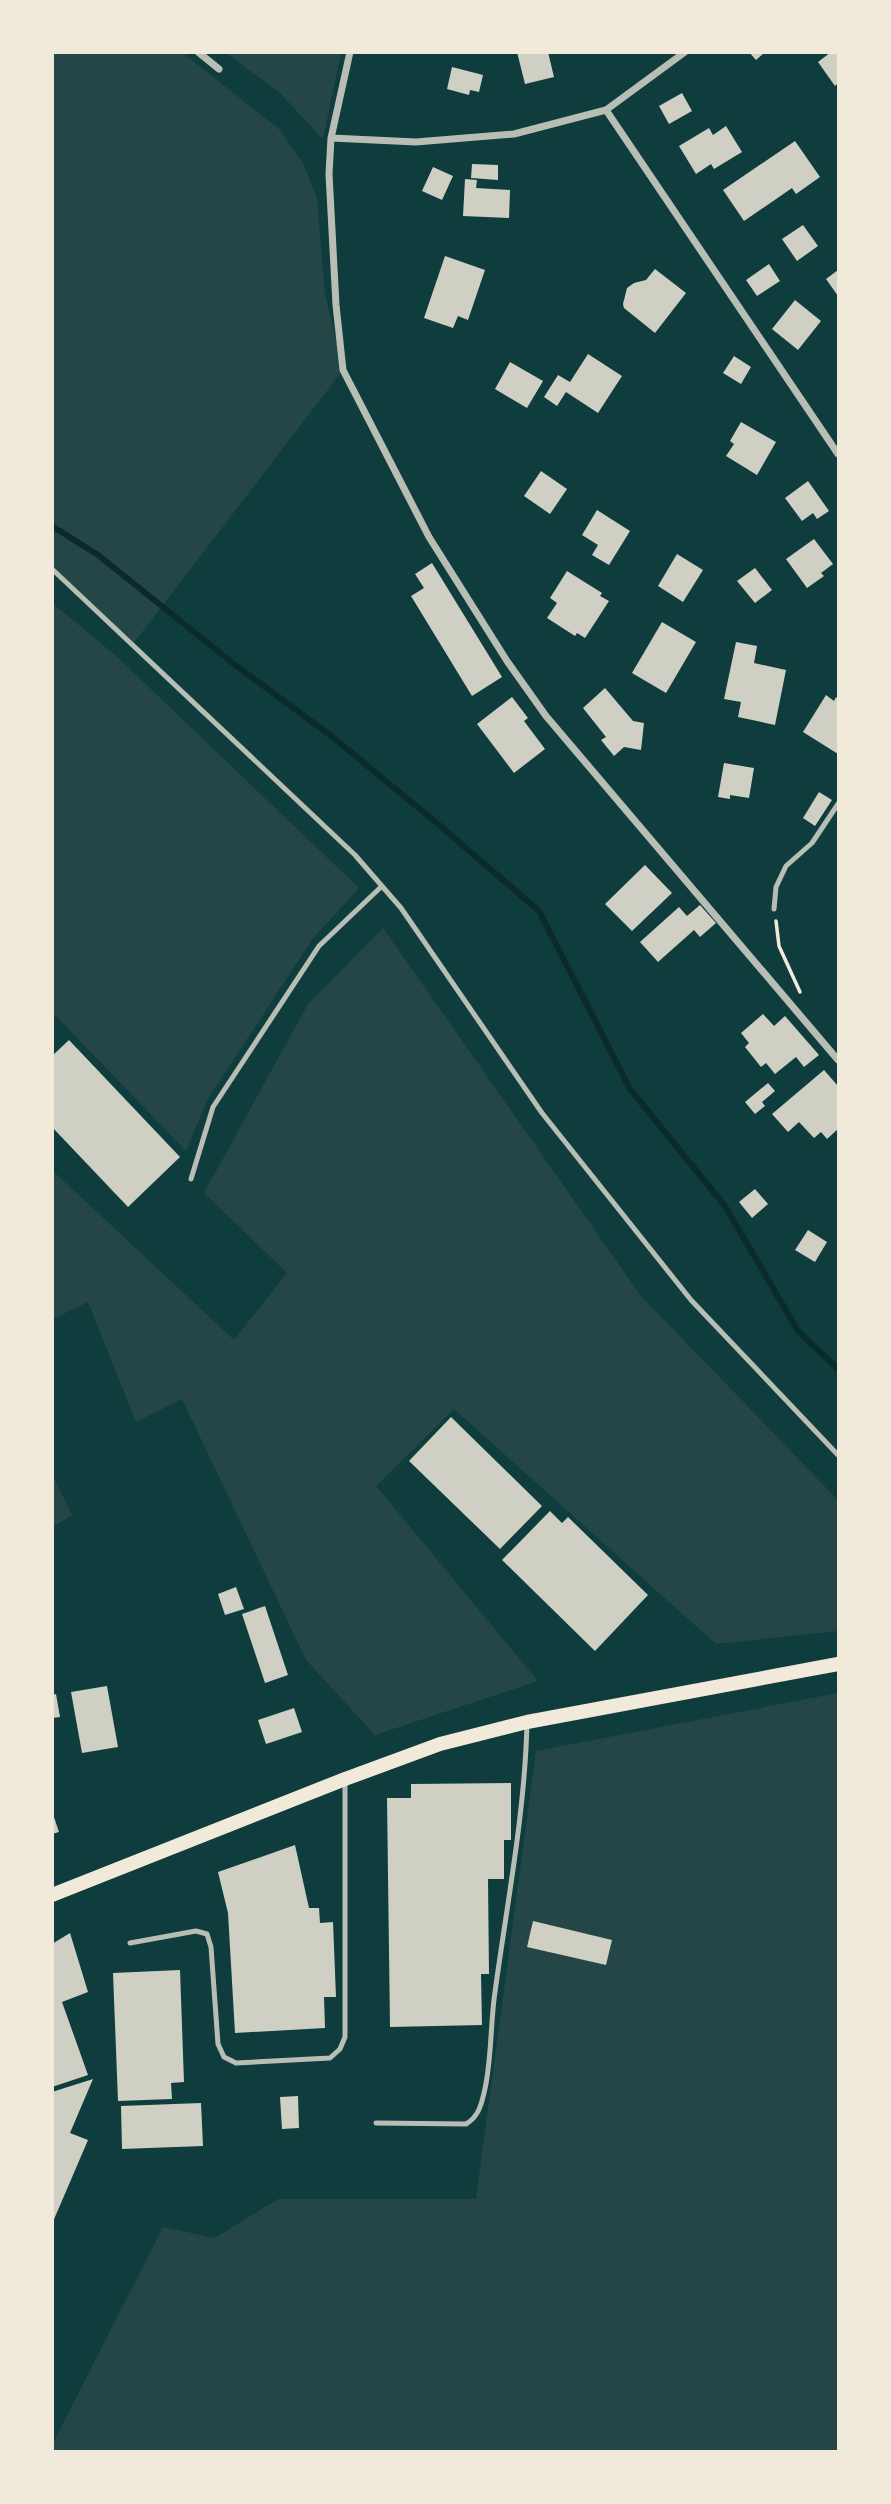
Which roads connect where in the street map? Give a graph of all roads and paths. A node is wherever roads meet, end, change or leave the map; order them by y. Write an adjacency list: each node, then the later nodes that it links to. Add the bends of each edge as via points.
1 (198, 52): 4 (street)
2 (350, 52): 6 (street)
3 (685, 52): 5 (street)
4 (219, 69)
5 (606, 110): 6 (street, via 514,134 461,140); 7 (street)
6 (331, 138): 13 (street, via 332,249 343,370 429,537 546,716)
7 (838, 454)
8 (52, 569): 10 (lane)
9 (838, 804): 11 (lane, via 812,843 786,866 776,887)
10 (382, 886): 14 (lane, via 319,946 213,1107); 15 (lane, via 542,1113 691,1300)
11 (774, 909): 12 (path, via 779,946)
12 (801, 994)
13 (838, 1060)
14 (191, 1178)
15 (838, 1455)
16 (838, 1664): 17 (main road)
17 (527, 1722): 18 (main road, via 440,1744); 21 (lane, via 526,1772 485,2091 478,2112 466,2124)
18 (345, 1779): 19 (main road); 20 (lane, via 345,2037 330,2058 236,2063 224,2057 218,2045 212,1947 207,1934 195,1931)
19 (52, 1895)
20 (130, 1943)
21 (376, 2123)

